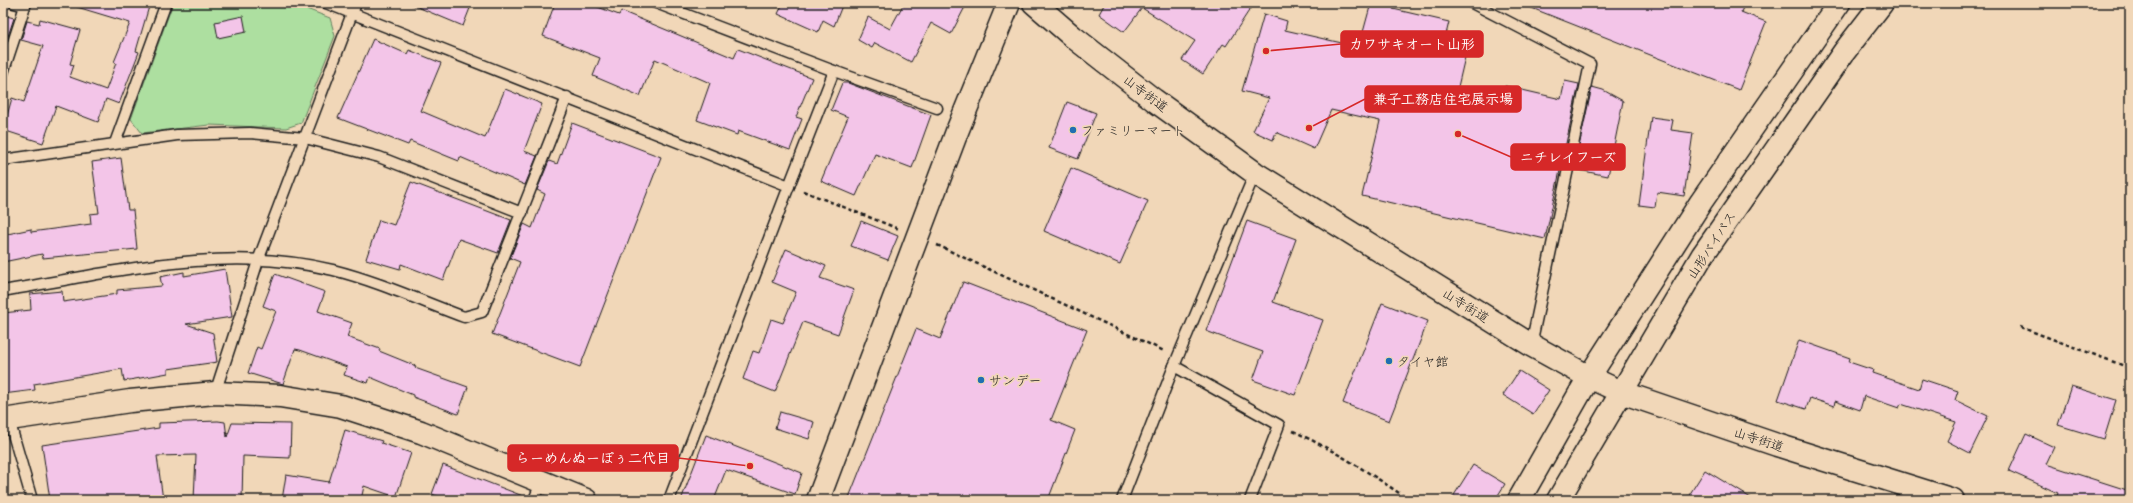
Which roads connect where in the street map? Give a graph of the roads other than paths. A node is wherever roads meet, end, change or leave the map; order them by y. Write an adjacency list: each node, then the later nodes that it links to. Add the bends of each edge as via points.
1 (14, 3): 11 (lane)
2 (166, 3): 18 (lane)
3 (326, 3): 12 (lane)
4 (356, 3): 12 (lane)
5 (656, 3): 13 (lane)
6 (1009, 3): 35 (main road, via 917,236)
7 (1034, 3): 20 (main road, 山寺街道, via 1154,100)
8 (1472, 3): 25 (lane, via 1590,64)
9 (1839, 3): 27 (main road, via 1701,202)
10 (1882, 3): 28 (main road, 山形バイパス, via 1844,52 1702,256)
11 (26, 5): 14 (lane)
12 (352, 13): 15 (lane); 17 (lane)
13 (834, 71): 16 (lane); 21 (lane)
14 (3, 73)
15 (567, 97): 21 (lane); 22 (lane)
16 (937, 108)
17 (305, 138): 18 (lane, via 250,133 209,133); 22 (lane, via 379,157); 23 (lane)
18 (115, 143): 19 (lane)
19 (3, 160)
20 (1255, 173): 25 (main road, 山寺街道); 26 (lane)
21 (789, 186): 34 (lane)
22 (522, 213): 23 (lane, via 482,312 464,317 333,270)
23 (259, 258): 24 (lane, via 193,261); 29 (lane)
24 (3, 291)
25 (1532, 345): 27 (main road, 山寺街道)
26 (1176, 362): 36 (lane); 37 (lane, via 1280,425)
27 (1589, 377): 28 (main road, 山寺街道); 38 (main road)
28 (1621, 392): 39 (main road, 山形バイパス); 40 (main road, 山寺街道, via 1777,445)
29 (215, 393): 30 (main road, via 130,401); 31 (main road, via 280,396 341,406 421,432)
30 (6, 420): 32 (lane)
31 (537, 491): 33 (main road)
32 (32, 500)
33 (586, 500)
34 (668, 500)
35 (818, 500)
36 (1122, 500)
37 (1250, 500)
38 (1519, 500)
39 (1558, 500)
40 (1953, 500)

